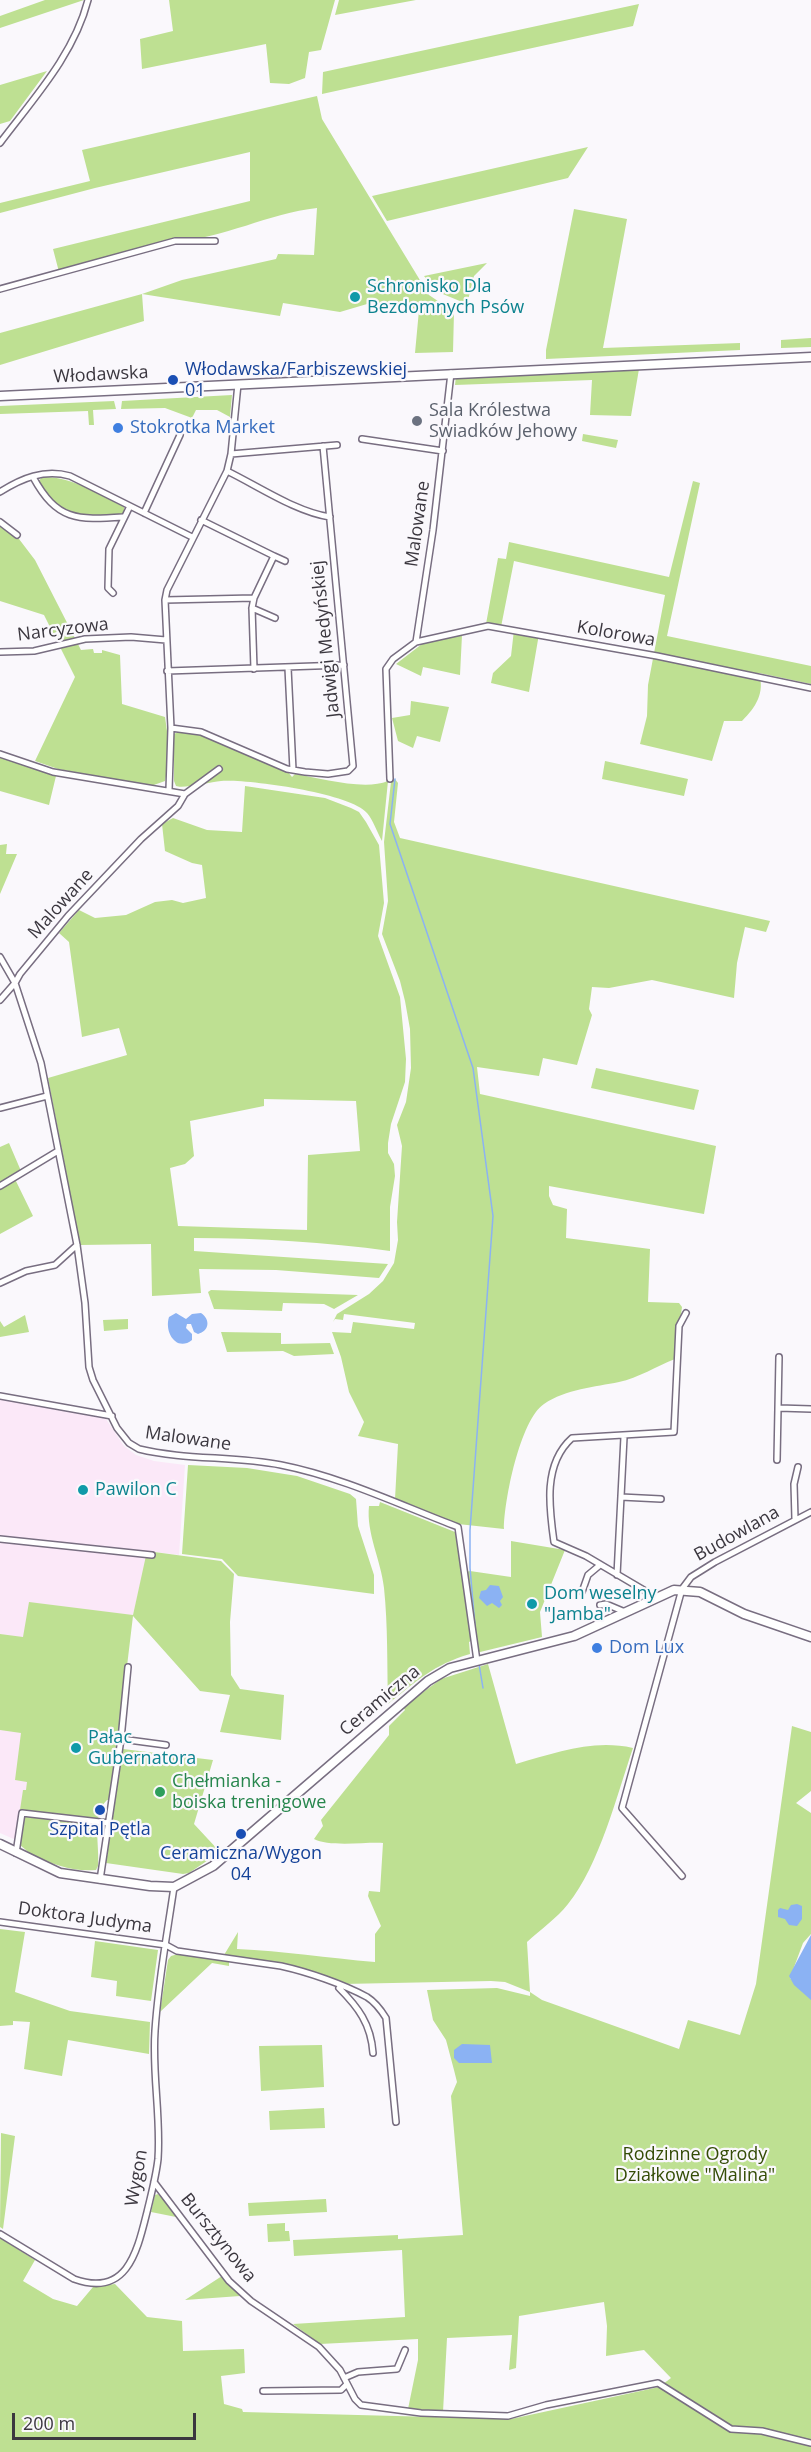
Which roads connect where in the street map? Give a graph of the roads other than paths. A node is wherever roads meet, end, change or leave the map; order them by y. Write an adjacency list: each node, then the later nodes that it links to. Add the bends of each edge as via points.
1 (88, 0): 2 (street, via 79,30)
2 (0, 143)
3 (215, 241): 4 (street, via 175,241)
4 (0, 289)
5 (811, 357): 6 (street, Włodawska)
6 (451, 373): 7 (street, Włodawska); 13 (street, Malowane)
7 (238, 384): 8 (street, Włodawska); 14 (street)
8 (0, 396)
9 (180, 435): 19 (street)
10 (362, 439): 13 (street)
11 (337, 445): 12 (street)
12 (323, 446): 14 (street); 20 (street, Jadwigi Medyńskiej)
13 (442, 451): 34 (street, Malowane)
14 (231, 454): 15 (street)
15 (227, 471): 20 (street, via 318,516); 22 (street)
16 (33, 477): 17 (street); 18 (street, via 46,472 70,477); 21 (street, via 48,502 78,518)
17 (0, 492)
18 (130, 506): 19 (street); 21 (street)
19 (144, 513): 25 (street)
20 (330, 517): 36 (street, Jadwigi Medyńskiej)
21 (123, 518): 28 (street, via 107,559 108,588)
22 (201, 520): 25 (street); 26 (street)
23 (0, 522): 24 (street)
24 (17, 535)
25 (192, 537): 30 (street)
26 (274, 556): 27 (street); 29 (street)
27 (285, 561)
28 (113, 593)
29 (254, 598): 30 (street); 31 (street)
30 (165, 600): 33 (street)
31 (252, 608): 32 (street); 38 (street)
32 (275, 618)
33 (166, 640): 35 (street, Narcyzowa, via 85,639 34,651); 39 (street)
34 (416, 642): 40 (street, Kolorowa, via 488,626); 45 (street, via 388,665 385,675)
35 (0, 652)
36 (344, 665): 37 (street); 44 (street, Jadwigi Medyńskiej, via 352,769 328,774)
37 (288, 668): 38 (street); 44 (street)
38 (254, 669): 39 (street)
39 (167, 671): 41 (street)
40 (811, 688)
41 (170, 725): 44 (street, via 201,732); 46 (street)
42 (0, 754): 46 (street, via 53,772)
43 (219, 769): 47 (street, Malowane)
44 (294, 770)
45 (390, 779)
46 (169, 790): 47 (street)
47 (185, 794): 49 (street, Malowane, via 178,806 68,916)
48 (0, 957): 49 (street)
49 (15, 983): 50 (street); 51 (street, Malowane, via 41,1063)
50 (0, 1000)
51 (47, 1096): 52 (street); 53 (street, Malowane)
52 (0, 1108)
53 (58, 1152): 54 (street); 55 (street, Malowane)
54 (0, 1186)
55 (76, 1245): 56 (street, via 55,1265); 62 (street, Malowane, via 89,1367)
56 (0, 1282)
57 (686, 1313): 63 (street, via 679,1326 674,1432)
58 (779, 1356): 60 (street)
59 (0, 1396): 62 (street)
60 (779, 1408): 61 (street); 64 (street)
61 (811, 1409)
62 (112, 1416): 80 (street, Malowane, via 122,1436 139,1449 297,1468 458,1527)
63 (624, 1437): 66 (street); 72 (street, via 572,1438 556,1457 550,1489 554,1542)
64 (777, 1460)
65 (798, 1467): 69 (street, via 794,1484)
66 (621, 1497): 67 (street); 73 (street)
67 (661, 1499)
68 (811, 1512): 69 (street, Budowlana)
69 (795, 1519): 74 (street, Budowlana, via 691,1577)
70 (0, 1539): 71 (street)
71 (152, 1555)
72 (600, 1564): 73 (street); 75 (street, via 588,1575)
73 (617, 1575): 76 (street)
74 (682, 1589): 76 (street, Ceramiczna); 79 (street, via 700,1592 744,1614); 87 (street, via 622,1808)
75 (582, 1592)
76 (652, 1599): 78 (street, Ceramiczna)
77 (600, 1605): 78 (street)
78 (626, 1613): 80 (street, Ceramiczna, via 574,1636)
79 (811, 1637)
80 (478, 1660): 89 (street, Ceramiczna, via 450,1668 428,1681 213,1866)
81 (128, 1667): 82 (street)
82 (121, 1739): 83 (street); 84 (street)
83 (166, 1745)
84 (109, 1823): 86 (street, via 22,1813); 88 (street)
85 (0, 1844): 86 (street)
86 (16, 1852): 88 (street, via 60,1873)
87 (682, 1876)
88 (100, 1880): 89 (street)
89 (174, 1887): 91 (street, Wygon)
90 (0, 1922): 91 (street, Doktora Judyma)
91 (166, 1944): 92 (street, via 177,1951 281,1966); 95 (street, Wygon, via 154,2039 158,2141)
92 (336, 1985): 93 (street, via 365,2018); 94 (street, via 368,1998 386,2018)
93 (373, 2053)
94 (396, 2122)
95 (154, 2182): 96 (street, Wygon, via 136,2255 123,2273 111,2281 74,2279); 98 (street, Bursztynowa, via 229,2281 251,2301 314,2343)
96 (0, 2234)
97 (405, 2350): 98 (street, via 397,2368 358,2372)
98 (344, 2378): 99 (street, Bursztynowa)
99 (347, 2385): 100 (street, via 341,2390); 101 (street, Bursztynowa, via 358,2402 369,2407 508,2416 658,2383 731,2429 762,2431)
100 (263, 2391)
101 (811, 2443)

